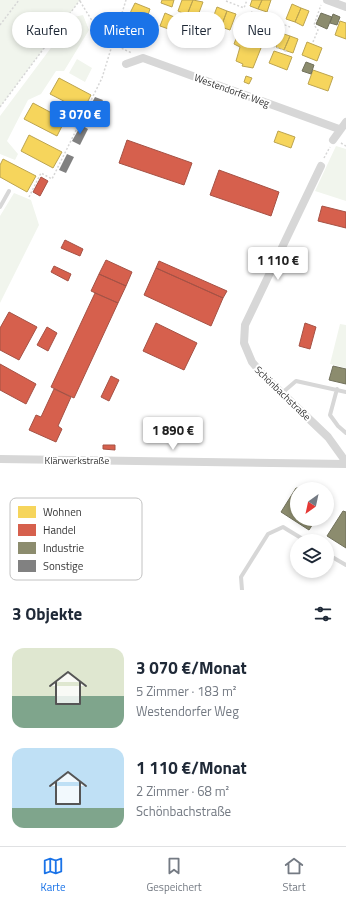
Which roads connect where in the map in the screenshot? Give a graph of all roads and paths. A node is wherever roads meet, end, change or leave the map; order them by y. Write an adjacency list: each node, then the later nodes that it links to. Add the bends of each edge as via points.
1 (19, 0): 11 (path)
2 (80, 0): 10 (path); 21 (path)
3 (126, 0): 9 (path)
4 (247, 0): 7 (path, via 244,8)
5 (323, 0): 14 (path, via 314,25 318,30)
6 (327, 0): 8 (street)
7 (226, 1)
8 (346, 7)
9 (123, 12)
10 (90, 18)
11 (0, 25)
12 (285, 25): 13 (path)
13 (290, 27)
14 (314, 42)
15 (113, 48): 27 (path, via 102,78 52,179 41,173)
16 (122, 48): 19 (path)
17 (278, 48): 18 (path)
18 (288, 52)
19 (143, 58): 20 (street); 23 (street, Westendorfer Weg)
20 (126, 64)
21 (0, 107)
22 (346, 122): 23 (street)
23 (339, 130): 24 (street)
24 (333, 140): 25 (path)
25 (321, 166): 31 (street, Schönbachstraße, via 245,325 244,343 252,362)
26 (9, 191): 28 (lane)
27 (29, 197)
28 (0, 207)
29 (337, 389): 30 (lane); 31 (lane, via 296,381); 32 (lane, via 330,415)
30 (346, 392)
31 (282, 393): 34 (street, Schönbachstraße, via 328,437)
32 (346, 433)
33 (0, 459): 34 (street, Klärwerkstraße)
34 (346, 463)
35 (294, 534): 38 (lane, via 283,527 268,534 241,577)
36 (334, 558): 37 (lane)
37 (346, 565)
38 (242, 590)

